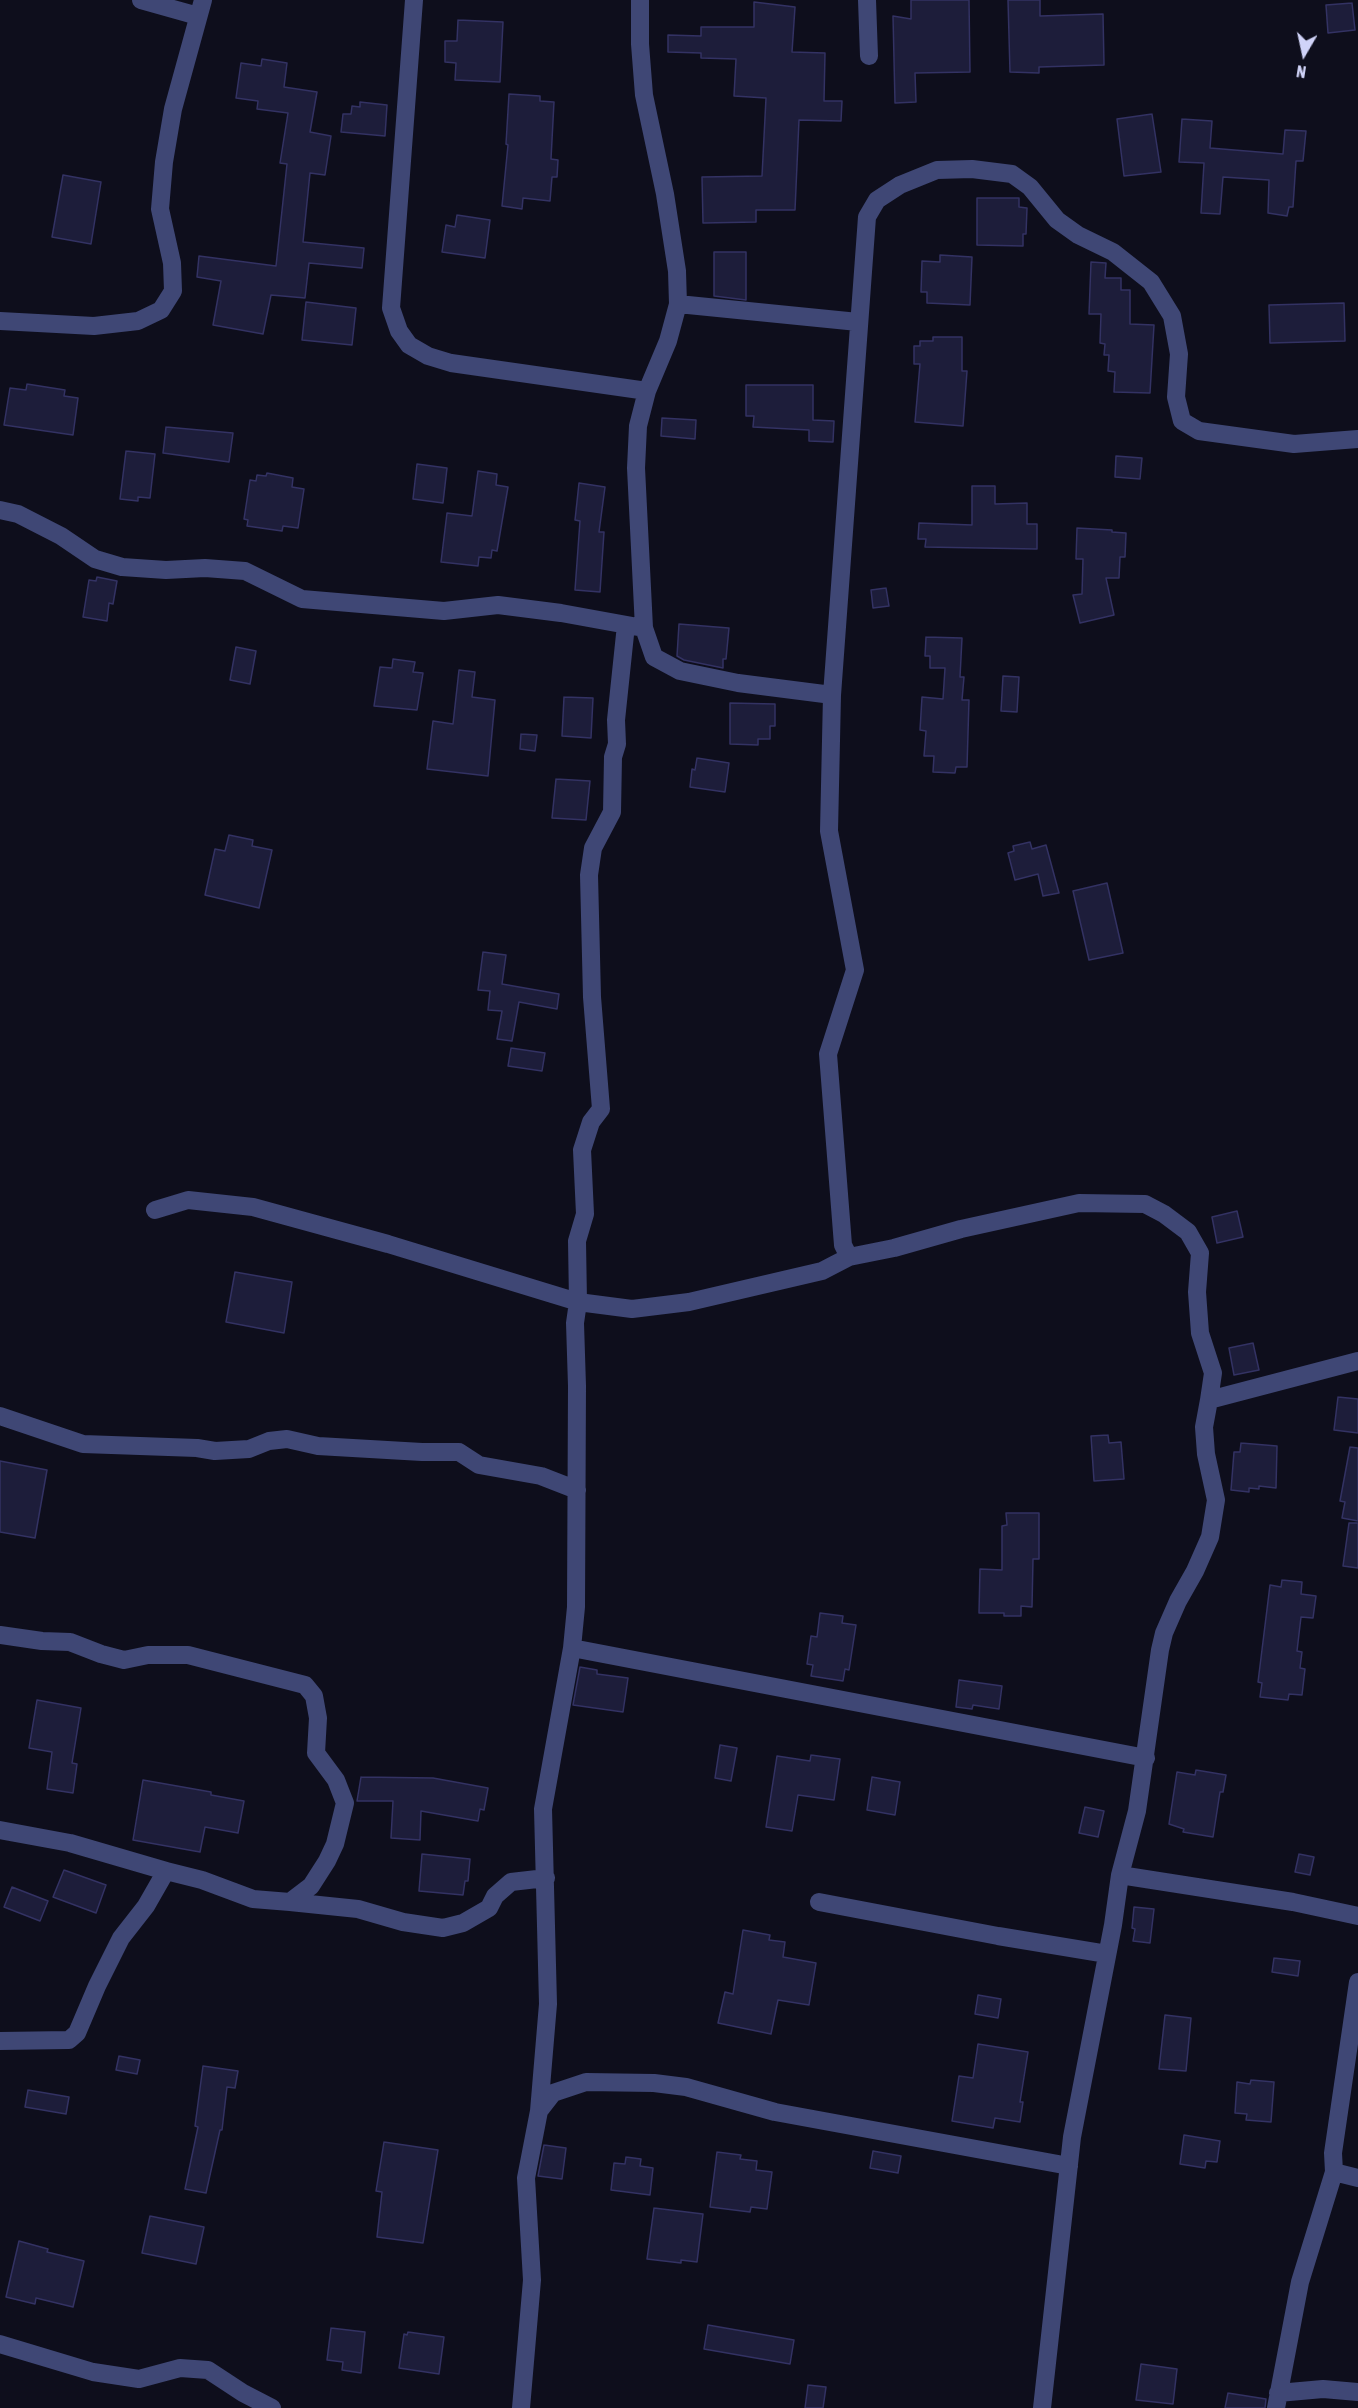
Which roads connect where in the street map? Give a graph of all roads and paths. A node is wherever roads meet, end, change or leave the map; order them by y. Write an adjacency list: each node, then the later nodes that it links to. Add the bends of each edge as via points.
1 (141, 0): 5 (street)
2 (414, 0): 10 (street, via 392,308 399,331 409,345 451,363)
3 (640, 0): 7 (street, via 644,95 667,205)
4 (867, 0): 6 (street)
5 (200, 8): 8 (street, via 173,109 164,162 160,209 172,263 173,291 161,310 138,321 94,326)
6 (869, 56)
7 (678, 303): 9 (street); 10 (street, via 668,341)
8 (0, 321)
9 (858, 322): 11 (street, via 867,217 877,200 900,185 937,170 1012,174 1030,187 1057,220 1113,252 1151,282 1172,316 1179,354 1176,397 1182,421 1199,431 1294,444); 14 (street)
10 (646, 391): 13 (street, via 638,426 636,468)
11 (1358, 439)
12 (0, 510): 13 (street, via 18,513 95,559 122,567 245,571 302,599 444,611 498,605)
13 (635, 627): 14 (street, via 654,657 680,672); 17 (street, via 616,720 612,812 594,848 589,875 592,997 601,1109 591,1122 582,1150 585,1214 577,1241)
14 (832, 694): 16 (street, via 829,831 855,970 828,1054 843,1245)
15 (155, 1209): 17 (street, via 188,1200 252,1207)
16 (849, 1257): 17 (street, via 822,1271 689,1302 632,1309); 19 (street, via 1080,1203 1145,1204 1188,1232 1200,1253 1200,1332 1213,1373)
17 (578, 1302): 21 (street)
18 (1358, 1361): 19 (street)
19 (1209, 1400): 24 (street, via 1204,1427 1216,1500 1210,1536 1164,1633)
20 (0, 1416): 21 (street, via 83,1444 215,1451 249,1449 269,1440 287,1439 318,1446 459,1452 479,1465 541,1476)
21 (577, 1490): 23 (street)
22 (0, 1635): 29 (street, via 70,1641 124,1660 148,1655 188,1655 305,1685 314,1696 318,1718 316,1753 336,1780 345,1803 336,1844 327,1861 311,1886)
23 (572, 1648): 24 (street); 28 (street, via 543,1809)
24 (1146, 1758): 27 (street)
25 (0, 1830): 26 (street, via 70,1843)
26 (166, 1871): 29 (street, via 254,1899); 34 (street, via 121,1938 77,2033 69,2040)
27 (1120, 1875): 31 (street); 32 (street)
28 (546, 1878): 29 (street, via 511,1882 495,1896 489,1908 443,1928 358,1909); 35 (street, via 548,2004)
29 (290, 1902)
30 (819, 1902): 32 (street)
31 (1358, 1916)
32 (1107, 1954): 36 (street)
33 (1358, 1982): 37 (street)
34 (0, 2041)
35 (539, 2111): 36 (street, via 553,2093 586,2082 654,2083 686,2087 775,2112); 43 (street, via 525,2178 532,2280)
36 (1068, 2166): 44 (street)
37 (1334, 2172): 38 (street); 41 (street, via 1300,2282)
38 (1358, 2178)
39 (0, 2344): 42 (street, via 93,2372 139,2379 180,2368 208,2370)
40 (1358, 2392): 41 (street, via 1323,2389)
41 (1277, 2401)
42 (272, 2408)
43 (521, 2408)
44 (1042, 2408)

